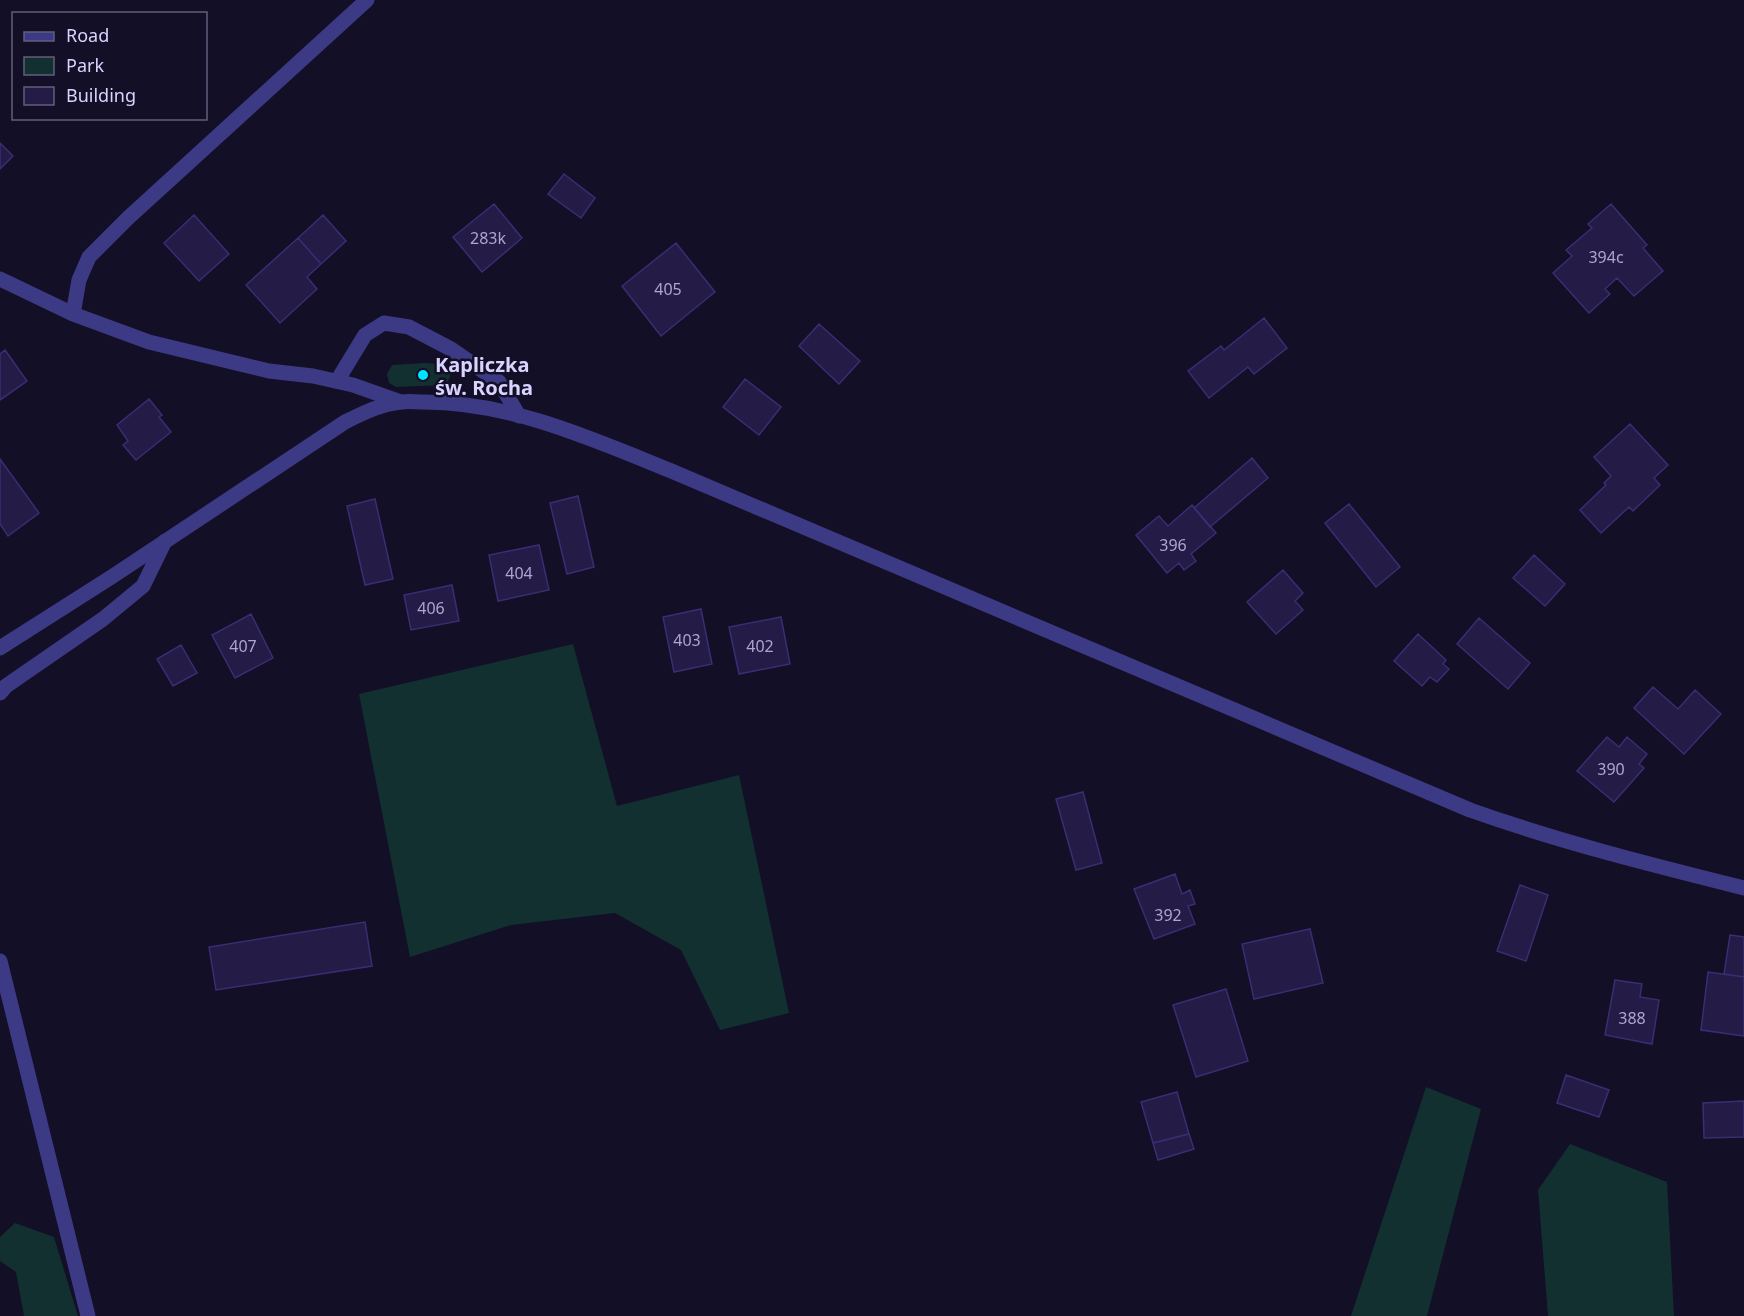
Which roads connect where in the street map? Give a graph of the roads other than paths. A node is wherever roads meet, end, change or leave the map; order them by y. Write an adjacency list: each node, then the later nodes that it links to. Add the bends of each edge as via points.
1 (367, 0): 3 (street, via 89,257 79,280)
2 (0, 279): 3 (street)
3 (73, 314): 4 (street, via 149,342 269,372)
4 (337, 381): 5 (street); 6 (street, via 365,335 384,323 409,327 451,349 499,382)
5 (400, 402): 6 (street, via 473,405); 7 (street, via 370,409 345,422)
6 (519, 416): 10 (street, via 669,470 1470,810 1580,846)
7 (165, 541): 8 (street); 9 (street, via 143,586 103,620)
8 (0, 648)
9 (0, 693)
10 (1744, 888)
11 (0, 961): 12 (street)
12 (88, 1316)

